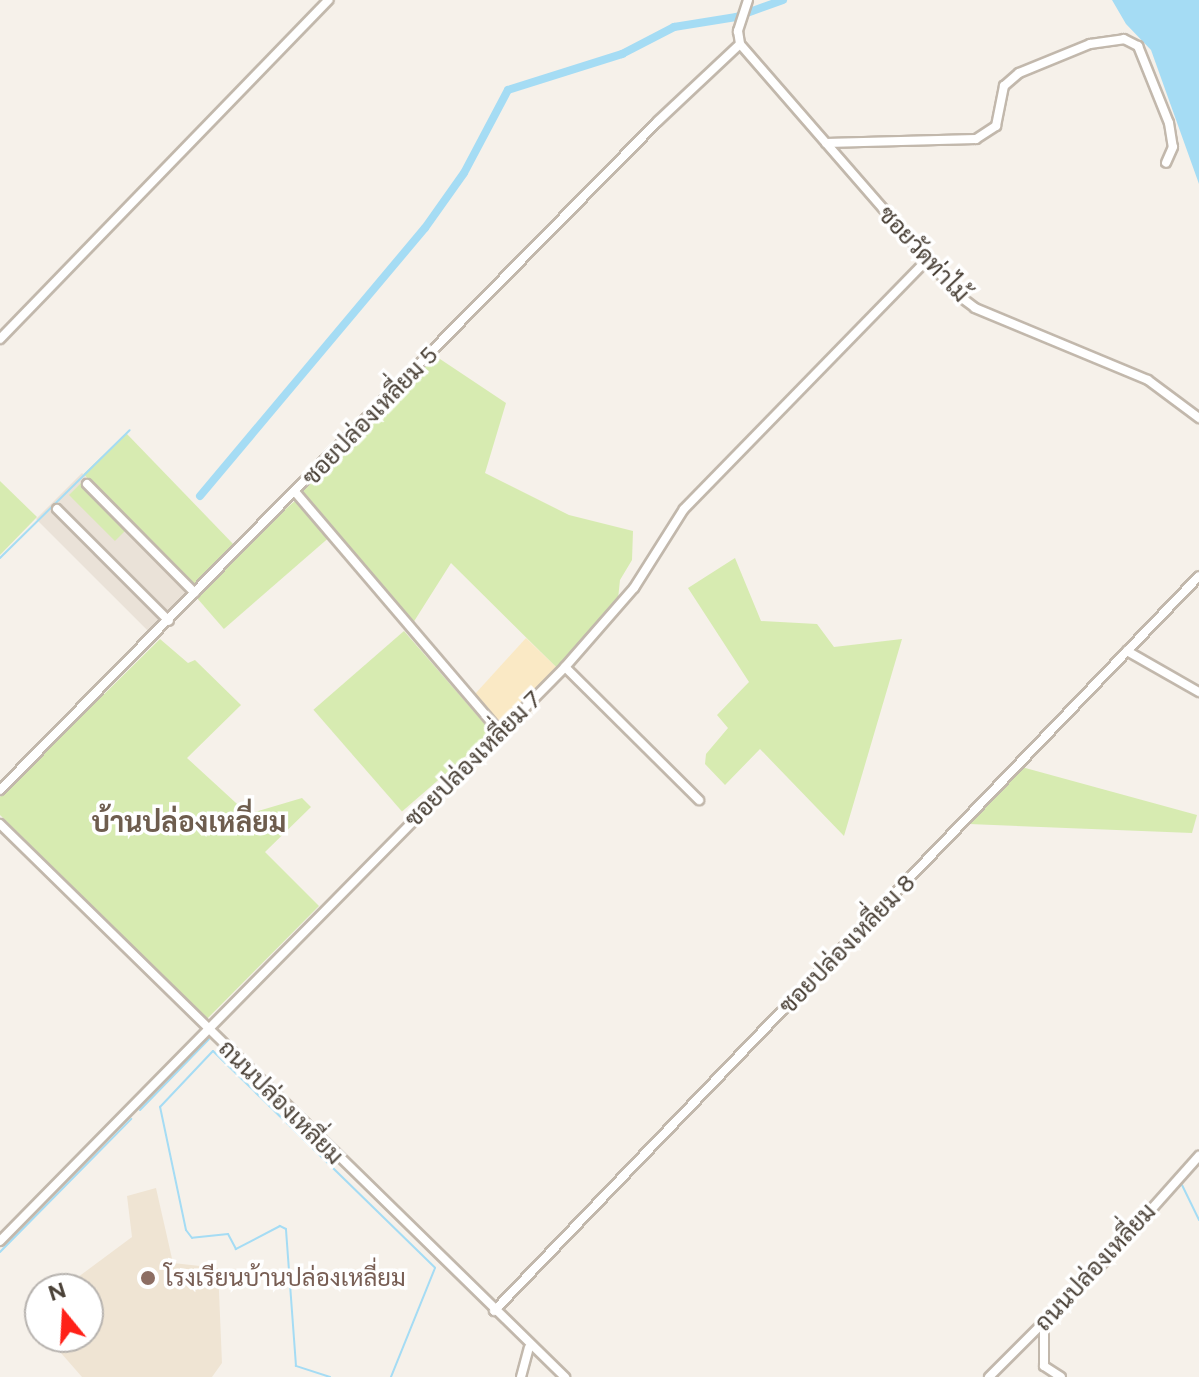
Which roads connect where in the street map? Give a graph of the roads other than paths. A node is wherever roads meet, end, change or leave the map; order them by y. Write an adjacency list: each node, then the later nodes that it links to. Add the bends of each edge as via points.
1 (329, 0): 7 (street)
2 (748, 0): 3 (street)
3 (740, 44): 4 (street, ซอยวัดท่าไม้); 10 (street, ซอยปล่องเหลี่ยม 5, via 658,121)
4 (826, 143): 5 (street, via 976,139 996,126 1004,86 1019,73 1079,47 1124,39 1138,46 1169,123 1173,147); 6 (street, ซอยวัดท่าไม้)
5 (1166, 163)
6 (927, 260): 8 (street, ซอยวัดท่าไม้, via 975,308 1140,376); 16 (street, ซอยปล่องเหลี่ยม 7, via 684,509 634,588)
7 (0, 339)
8 (1199, 418)
9 (87, 484): 13 (street)
10 (296, 493): 13 (street, ซอยปล่องเหลี่ยม 5); 18 (street)
11 (57, 509): 14 (street)
12 (1199, 576): 15 (street, ซอยปล่องเหลี่ยม 8)
13 (195, 593): 14 (street, ซอยปล่องเหลี่ยม 5)
14 (169, 621): 19 (street, ซอยปล่องเหลี่ยม 5)
15 (1127, 651): 17 (street); 25 (street, ซอยปล่องเหลี่ยม 8)
16 (565, 667): 18 (street, ซอยปล่องเหลี่ยม 7); 20 (street)
17 (1199, 692)
18 (500, 732): 22 (street, ซอยปล่องเหลี่ยม 7)
19 (0, 790)
20 (699, 800)
21 (0, 824): 22 (street, ถนนปล่องเหลี่ยม)
22 (209, 1030): 24 (street, ซอยปล่องเหลี่ยม 7); 25 (street, ถนนปล่องเหลี่ยม)
23 (1199, 1156): 26 (street, ถนนปล่องเหลี่ยม)
24 (0, 1241)
25 (494, 1311): 27 (street, ถนนปล่องเหลี่ยม)
26 (1044, 1322): 30 (street, ถนนปล่องเหลี่ยม); 31 (street, via 1044,1366)
27 (529, 1348): 28 (street); 29 (street, ถนนปล่องเหลี่ยม)
28 (521, 1377)
29 (565, 1377)
30 (989, 1377)
31 (1061, 1377)

